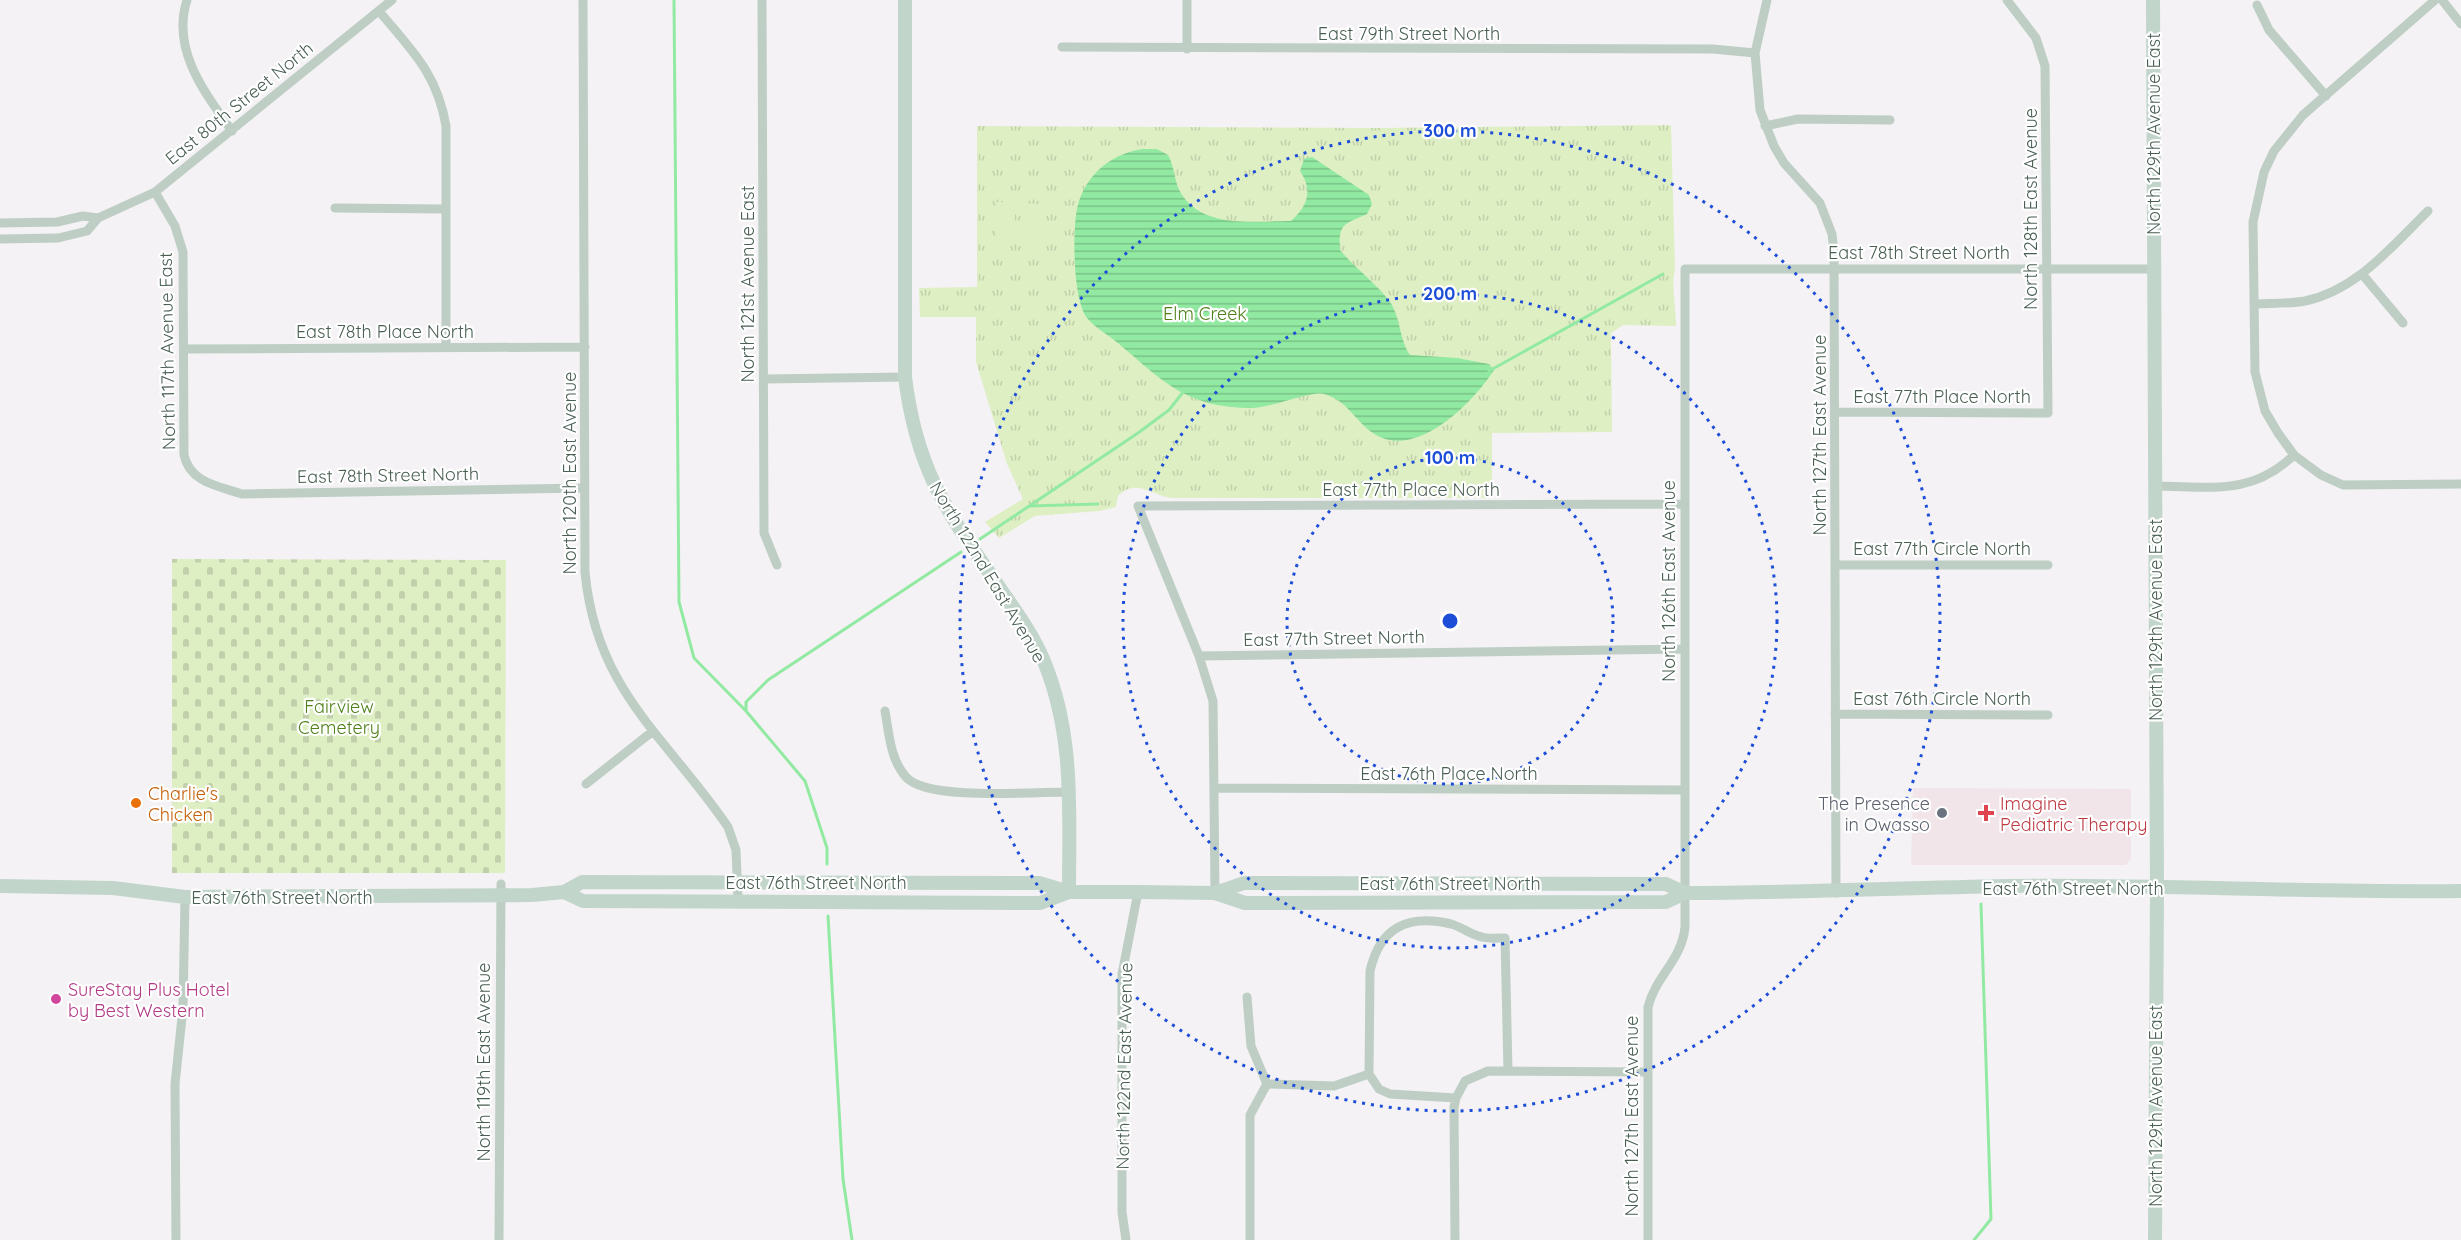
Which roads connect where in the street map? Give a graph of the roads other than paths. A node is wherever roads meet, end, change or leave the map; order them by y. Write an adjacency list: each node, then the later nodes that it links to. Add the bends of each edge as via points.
1 (187, 0): 21 (street, via 185,46 192,71)
2 (392, 0): 13 (street, East 80th Street North)
3 (583, 0): 37 (street, North 120th East Avenue)
4 (762, 0): 40 (street, North 121st Avenue East)
5 (905, 0): 39 (main road, North 122nd East Avenue)
6 (1187, 0): 16 (street)
7 (1767, 0): 17 (street, North 127th East Avenue)
8 (2007, 0): 29 (street, North 128th East Avenue, via 2036,38 2045,66)
9 (2153, 0): 32 (main road, North 129th Avenue East)
10 (2435, 0): 18 (street)
11 (2442, 0): 14 (street)
12 (2257, 5): 18 (street, via 2269,30)
13 (379, 10): 21 (street, East 80th Street North); 24 (street, via 426,69 439,93 446,126)
14 (2461, 24)
15 (1062, 47): 16 (street, East 79th Street North)
16 (1187, 49): 17 (street, East 79th Street North, via 1713,49)
17 (1755, 53): 20 (street, North 127th East Avenue, via 1757,93)
18 (2326, 96): 34 (street, via 2288,131 2264,172 2253,222)
19 (1890, 120): 20 (street, via 1798,119)
20 (1765, 126): 31 (street, North 127th East Avenue, via 1784,163 1820,203 1832,234)
21 (232, 131): 22 (street, East 80th Street North)
22 (155, 192): 26 (street, East 80th Street North); 38 (street, North 117th Avenue East, via 175,226 183,252)
23 (335, 208): 24 (street)
24 (445, 209): 36 (street)
25 (2428, 211): 33 (street)
26 (98, 218): 27 (street, East 80th Street North); 28 (street, East 80th Street North, via 87,231 58,238)
27 (0, 223)
28 (0, 239)
29 (2047, 268): 31 (street, East 78th Street North); 32 (street, East 78th Street North); 42 (street, North 128th East Avenue)
30 (1685, 269): 31 (street, East 78th Street North); 48 (street, North 126th East Avenue)
31 (1835, 269): 41 (street, North 127th East Avenue)
32 (2154, 269): 46 (main road, North 129th Avenue East)
33 (2362, 274): 34 (street, via 2321,297); 35 (street)
34 (2254, 304): 43 (street, via 2259,392 2265,411)
35 (2403, 324)
36 (446, 347): 37 (street, East 78th Place North); 38 (street, East 78th Place North)
37 (585, 347): 47 (street, North 120th East Avenue)
38 (184, 348): 44 (street, North 117th Avenue East, via 184,455)
39 (905, 377): 40 (street); 61 (main road, North 122nd East Avenue, via 915,438 941,500 1027,630 1049,675 1063,716)
40 (764, 379): 49 (street, North 121st Avenue East, via 764,533)
41 (1836, 412): 42 (street, East 77th Place North); 50 (street, North 127th East Avenue)
42 (2048, 413)
43 (2294, 455): 45 (street, via 2306,466 2343,485); 46 (street, via 2268,477 2253,483)
44 (195, 477): 47 (street, East 78th Street North, via 242,494)
45 (2461, 484)
46 (2154, 486): 64 (main road, North 129th Avenue East)
47 (585, 488): 57 (street, North 120th East Avenue, via 585,572 591,616 613,674)
48 (1684, 504): 52 (street, North 126th East Avenue); 53 (street, East 77th Place North, via 1138,506)
49 (777, 565)
50 (1836, 565): 51 (street, East 77th Circle North); 55 (street, North 127th East Avenue)
51 (2048, 565)
52 (1685, 649): 53 (street, East 77th Street North); 60 (street, North 126th East Avenue)
53 (1199, 656): 59 (street, via 1213,701)
54 (885, 711): 61 (street, via 894,758 913,784 943,792)
55 (1835, 714): 56 (street, East 76th Circle North); 72 (street, North 127th East Avenue)
56 (2048, 715)
57 (653, 730): 58 (street); 62 (street, North 120th East Avenue, via 728,827 736,850)
58 (586, 784)
59 (1214, 788): 60 (street, East 76th Place North); 70 (street)
60 (1685, 790): 71 (street, North 126th East Avenue)
61 (1069, 792): 68 (main road, North 122nd East Avenue)
62 (738, 882): 67 (main road, East 76th Street North, via 582,882); 68 (main road, East 76th Street North, via 1039,883); 74 (street, North 120th East Avenue)
63 (0, 886): 73 (main road, East 76th Street North, via 113,888)
64 (2157, 888): 66 (main road, East 76th Street North); 72 (main road, East 76th Street North, via 2008,886); 87 (main road, North 129th Avenue East)
65 (501, 890): 67 (main road, East 76th Street North); 73 (main road, East 76th Street North); 82 (street, North 119th East Avenue)
66 (2461, 891)
67 (564, 892): 74 (main road, East 76th Street North, via 583,901)
68 (1069, 892): 69 (main road, East 76th Street North); 74 (main road, East 76th Street North, via 1040,903)
69 (1138, 892): 70 (main road, East 76th Street North); 83 (street, North 122nd East Avenue, via 1122,974 1122,1212)
70 (1215, 892): 71 (main road, East 76th Street North, via 1244,883 1666,884); 71 (main road, East 76th Street North, via 1245,903 1665,902)
71 (1685, 893): 72 (main road, East 76th Street North); 77 (street, North 127th East Avenue, via 1684,939 1674,963 1651,994 1648,1007)
72 (1836, 893)
73 (185, 897): 81 (street, via 183,1008 175,1084)
74 (738, 902)
75 (1247, 997): 79 (street, via 1251,1046)
76 (1508, 1071): 77 (street); 78 (street, via 1505,938 1481,937 1453,925 1416,922 1399,925 1381,941 1370,971); 80 (street, via 1477,1074 1465,1081)
77 (1647, 1072): 86 (street, North 127th East Avenue)
78 (1370, 1074): 79 (street, via 1334,1086); 80 (street, via 1379,1089 1390,1094)
79 (1267, 1084): 84 (street, via 1250,1115)
80 (1456, 1098): 85 (street)
81 (176, 1240)
82 (499, 1240)
83 (1126, 1240)
84 (1250, 1240)
85 (1455, 1240)
86 (1648, 1240)
87 (2155, 1240)

